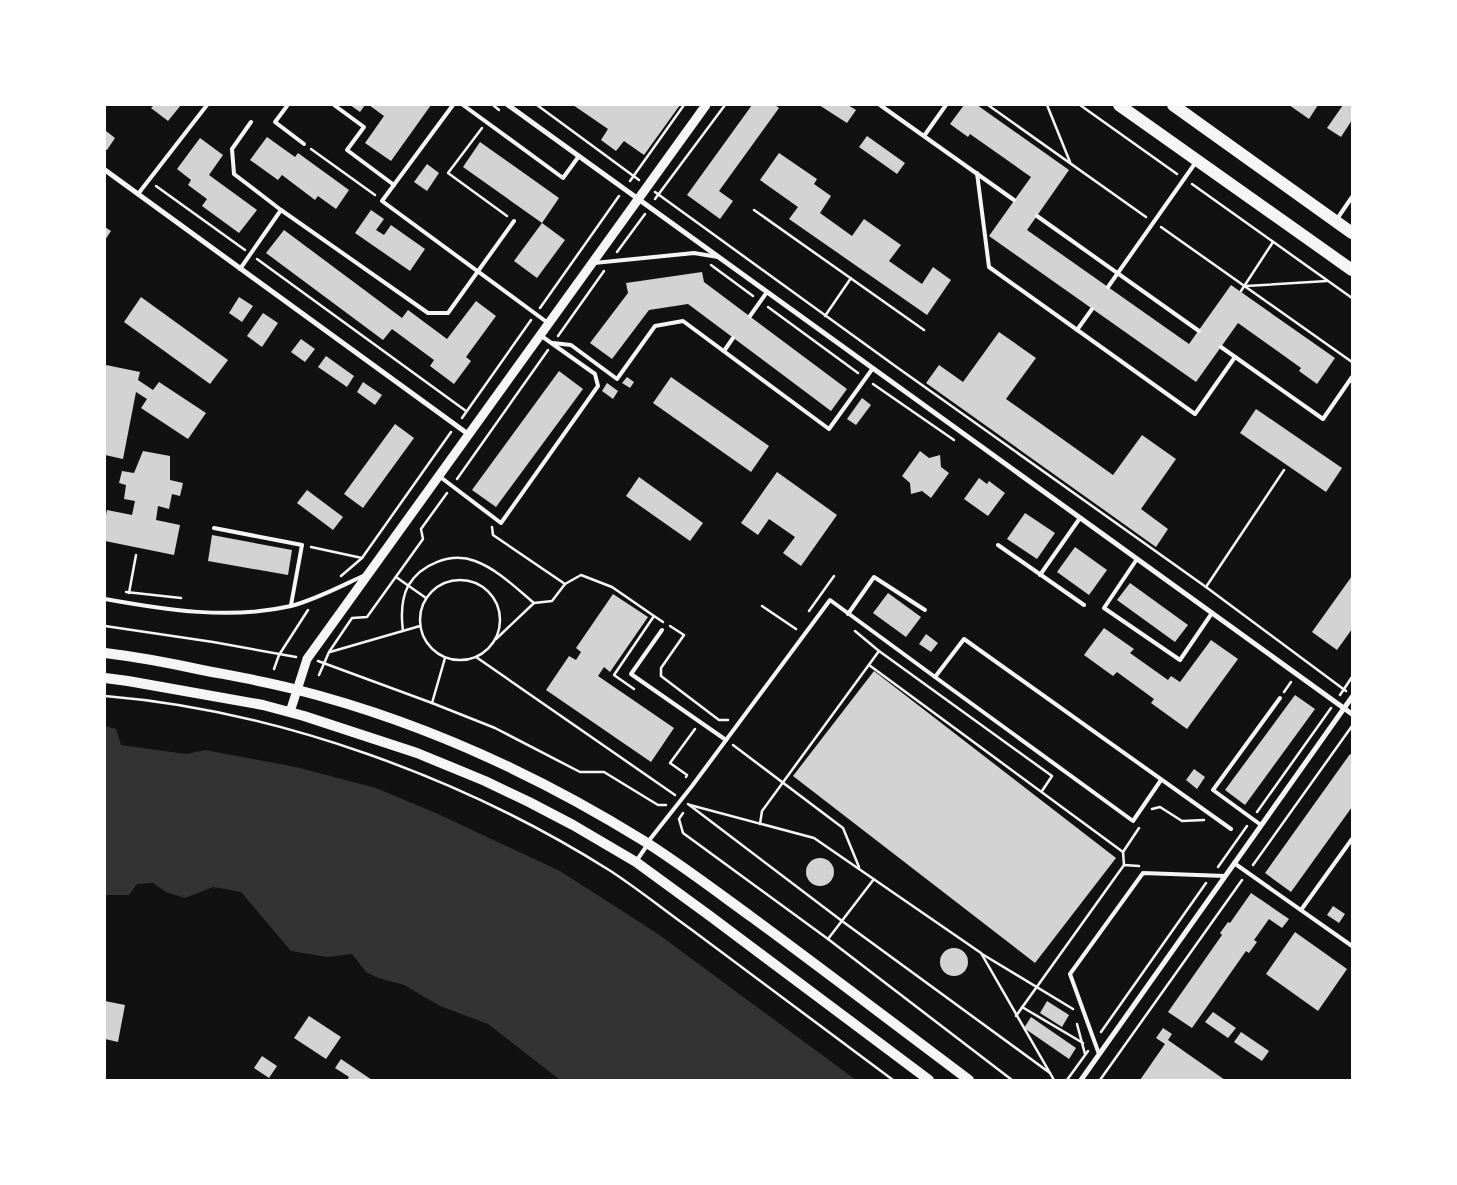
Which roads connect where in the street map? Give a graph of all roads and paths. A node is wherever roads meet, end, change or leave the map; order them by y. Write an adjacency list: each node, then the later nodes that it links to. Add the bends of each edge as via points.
1 (207, 105): 29 (lane)
2 (287, 105): 21 (lane, via 275,122)
3 (334, 105): 30 (lane, via 364,127 347,150)
4 (453, 105): 30 (lane)
5 (463, 105): 19 (lane)
6 (508, 105): 22 (street)
7 (538, 105): 27 (path)
8 (684, 105): 27 (path)
9 (706, 105): 31 (street)
10 (725, 105): 34 (path)
11 (880, 105): 20 (lane)
12 (946, 105): 20 (lane)
13 (988, 105): 24 (path)
14 (1047, 105): 24 (path)
15 (1080, 105): 28 (path)
16 (1119, 105): 23 (main road)
17 (1173, 105): 44 (main road)
18 (251, 122): 40 (lane, via 232,149 234,174)
19 (486, 122): 22 (lane, via 563,178); 43 (path, via 448,173)
20 (924, 136): 26 (lane)
21 (304, 144): 38 (path)
22 (579, 156): 32 (street)
23 (1197, 161): 28 (lane); 53 (main road)
24 (1070, 163): 45 (path)
25 (105, 170): 33 (street)
26 (976, 173): 37 (lane); 69 (lane, via 989,267)
27 (634, 175): 31 (path); 32 (path)
28 (1184, 179): 45 (lane); 47 (path)
29 (149, 180): 33 (lane); 48 (path)
30 (394, 185): 38 (lane)
31 (647, 186): 34 (path); 36 (street)
32 (624, 189): 36 (street); 64 (path)
33 (138, 194): 52 (street)
34 (659, 195): 39 (path); 66 (path)
35 (1352, 197): 44 (lane)
36 (638, 199): 39 (street); 51 (street)
37 (1014, 200)
38 (382, 201): 54 (lane)
39 (650, 207): 49 (street); 50 (path)
40 (281, 210): 48 (lane); 54 (lane, via 428,313 448,312)
41 (754, 210): 56 (path)
42 (1037, 216): 55 (lane)
43 (514, 221): 54 (lane)
44 (1336, 221): 46 (main road)
45 (1154, 222): 55 (lane); 58 (path)
46 (1352, 233)
47 (1273, 242): 57 (path); 58 (path)
48 (250, 254): 52 (lane); 80 (path)
49 (719, 257): 50 (lane, via 694,252); 60 (street)
50 (610, 262): 51 (lane); 73 (path)
51 (592, 263): 67 (street)
52 (240, 269): 81 (street)
53 (1352, 270)
54 (478, 271): 64 (lane)
55 (1118, 274): 59 (lane); 70 (lane)
56 (851, 278): 66 (path); 68 (path)
57 (1327, 281): 58 (path); 62 (path)
58 (1244, 286): 61 (path); 77 (path)
59 (1108, 287)
60 (768, 292): 65 (lane); 78 (street)
61 (1241, 292)
62 (1352, 298)
63 (1092, 309): 69 (lane)
64 (536, 314): 67 (lane); 80 (path)
65 (750, 316)
66 (825, 316): 101 (path)
67 (548, 323): 71 (street)
68 (924, 330)
69 (1077, 330): 76 (lane, via 1195,414)
70 (1199, 331)
71 (540, 335): 73 (lane); 82 (street)
72 (733, 338): 75 (lane)
73 (553, 343): 75 (lane, via 571,345 617,379 655,326 683,321); 85 (path); 86 (lane, via 595,374 598,386 501,523)
74 (1221, 347): 76 (lane)
75 (724, 351): 78 (lane, via 828,430)
76 (1235, 357): 79 (lane, via 1323,419)
77 (1352, 362)
78 (873, 368): 87 (street)
79 (1352, 378)
80 (466, 412): 81 (path)
81 (456, 426): 82 (street); 92 (path)
82 (468, 434): 84 (street)
83 (1284, 470): 101 (path)
84 (438, 476): 85 (lane); 94 (street)
85 (452, 486): 86 (lane); 97 (path, via 421,529 423,539)
86 (490, 515): 99 (path, via 493,535)
87 (1080, 518): 93 (street); 95 (lane)
88 (214, 528): 89 (lane)
89 (302, 545): 92 (path); 111 (lane)
90 (998, 545): 95 (lane)
91 (136, 555): 103 (path)
92 (362, 558): 98 (path)
93 (1137, 559): 114 (street); 114 (lane, via 1104,608 1180,660)
94 (368, 574): 104 (lane); 140 (street, via 306,659)
95 (1040, 575): 110 (lane)
96 (834, 576): 115 (path)
97 (396, 577): 100 (path); 126 (path, via 367,617 352,618)
98 (336, 580)
99 (565, 584): 109 (path, via 552,601); 117 (path, via 581,575 612,588)
100 (408, 586): 106 (path); 109 (path, via 431,565 460,558 486,566); 123 (path, via 401,613)
101 (1206, 587): 141 (path)
102 (121, 591): 103 (path)
103 (129, 593): 105 (path); 108 (path)
104 (316, 597): 111 (lane); 128 (path)
105 (181, 598)
106 (426, 598): 119 (path, via 419,616); 124 (path, via 436,587 451,581 466,580 480,585 492,596 499,610 500,625)
107 (105, 599): 108 (lane)
108 (127, 603): 111 (lane, via 217,613)
109 (534, 603): 124 (path)
110 (1084, 605)
111 (291, 606)
112 (762, 606): 120 (path)
113 (925, 610): 116 (lane, via 874,577)
114 (1212, 613): 147 (street)
115 (807, 614)
116 (848, 614): 136 (lane); 157 (lane, via 830,600)
117 (654, 616): 142 (path, via 614,675); 153 (path, via 684,635 662,668 661,676 719,720 727,721)
118 (105, 626): 128 (path)
119 (420, 626): 123 (path); 131 (path, via 424,640)
120 (796, 629)
121 (853, 629): 125 (path)
122 (662, 630): 157 (lane, via 631,674)
123 (403, 631): 126 (path)
124 (495, 640): 130 (path)
125 (879, 651): 133 (path); 162 (path, via 1052,776)
126 (329, 652): 132 (path)
127 (105, 653): 140 (main road)
128 (279, 655): 129 (path); 134 (path)
129 (296, 657)
130 (476, 657): 131 (path, via 466,660); 163 (path)
131 (445, 658): 146 (path)
132 (323, 662): 135 (path); 146 (path)
133 (869, 665): 160 (path); 162 (path)
134 (274, 670)
135 (319, 675)
136 (935, 676): 158 (lane, via 964,639); 158 (lane, via 1133,821)
137 (105, 678): 150 (main road)
138 (1352, 678): 141 (path)
139 (1292, 681): 145 (path)
140 (297, 689): 150 (street); 179 (main road, via 389,718 469,750 556,791)
141 (1344, 689): 143 (path); 147 (path)
142 (638, 691)
143 (1350, 695): 148 (street)
144 (105, 696): 154 (path, via 169,704)
145 (1280, 698): 170 (lane, via 1213,790)
146 (432, 702): 167 (path, via 495,728 580,772 604,772 658,805)
147 (1335, 702): 148 (street)
148 (1344, 708): 151 (street); 174 (street)
149 (1330, 709): 170 (path)
150 (290, 712): 181 (main road, via 394,745 485,781 558,817)
151 (1352, 714)
152 (260, 715): 154 (path)
153 (734, 715)
154 (258, 722): 201 (path, via 401,766 442,782 542,832 609,870)
155 (1352, 726): 185 (path)
156 (695, 729): 159 (path, via 670,763 688,775)
157 (726, 740): 160 (path); 166 (lane)
158 (1161, 780): 175 (lane)
159 (683, 781)
160 (782, 783): 172 (path, via 762,811); 184 (path, via 843,828)
161 (679, 788): 163 (path)
162 (1042, 791): 180 (path)
163 (675, 794): 165 (path); 166 (path)
164 (694, 797): 168 (path)
165 (671, 799)
166 (682, 799): 168 (path); 179 (lane)
167 (668, 805)
168 (689, 805): 172 (path); 190 (path); 191 (path, via 680,820 682,833)
169 (1152, 809): 171 (path, via 1160,807 1182,821)
170 (1252, 818): 174 (lane); 178 (path)
171 (1209, 820)
172 (760, 824): 184 (path, via 814,838)
173 (1142, 824): 180 (path)
174 (1261, 825): 182 (street)
175 (1231, 829)
176 (1230, 836): 178 (path)
177 (1352, 839): 189 (lane)
178 (1236, 841): 186 (path)
179 (647, 843): 181 (lane); 203 (main road)
180 (1123, 852): 183 (path)
181 (636, 862): 202 (main road)
182 (1234, 863): 185 (lane); 187 (street)
183 (1124, 865)
184 (859, 869): 188 (path)
185 (1248, 872): 189 (lane); 200 (path)
186 (1212, 876): 187 (lane); 195 (path); 195 (lane, via 1143,873 1070,974)
187 (1225, 876): 198 (street)
188 (874, 879): 190 (path); 193 (path)
189 (1301, 910): 192 (lane)
190 (842, 921): 191 (path); 199 (path)
191 (828, 938): 204 (path)
192 (1352, 946)
193 (980, 953): 196 (path, via 1073,1008); 199 (path)
194 (1022, 1007): 196 (path)
195 (1094, 1042): 197 (path); 198 (lane)
196 (1082, 1043): 197 (path)
197 (1085, 1054): 206 (path)
198 (1099, 1054): 207 (street)
199 (1050, 1073): 205 (path)
200 (1102, 1079)
201 (893, 1080)
202 (929, 1080)
203 (969, 1080)
204 (1012, 1080)
205 (1054, 1080)
206 (1067, 1080)
207 (1080, 1080)

